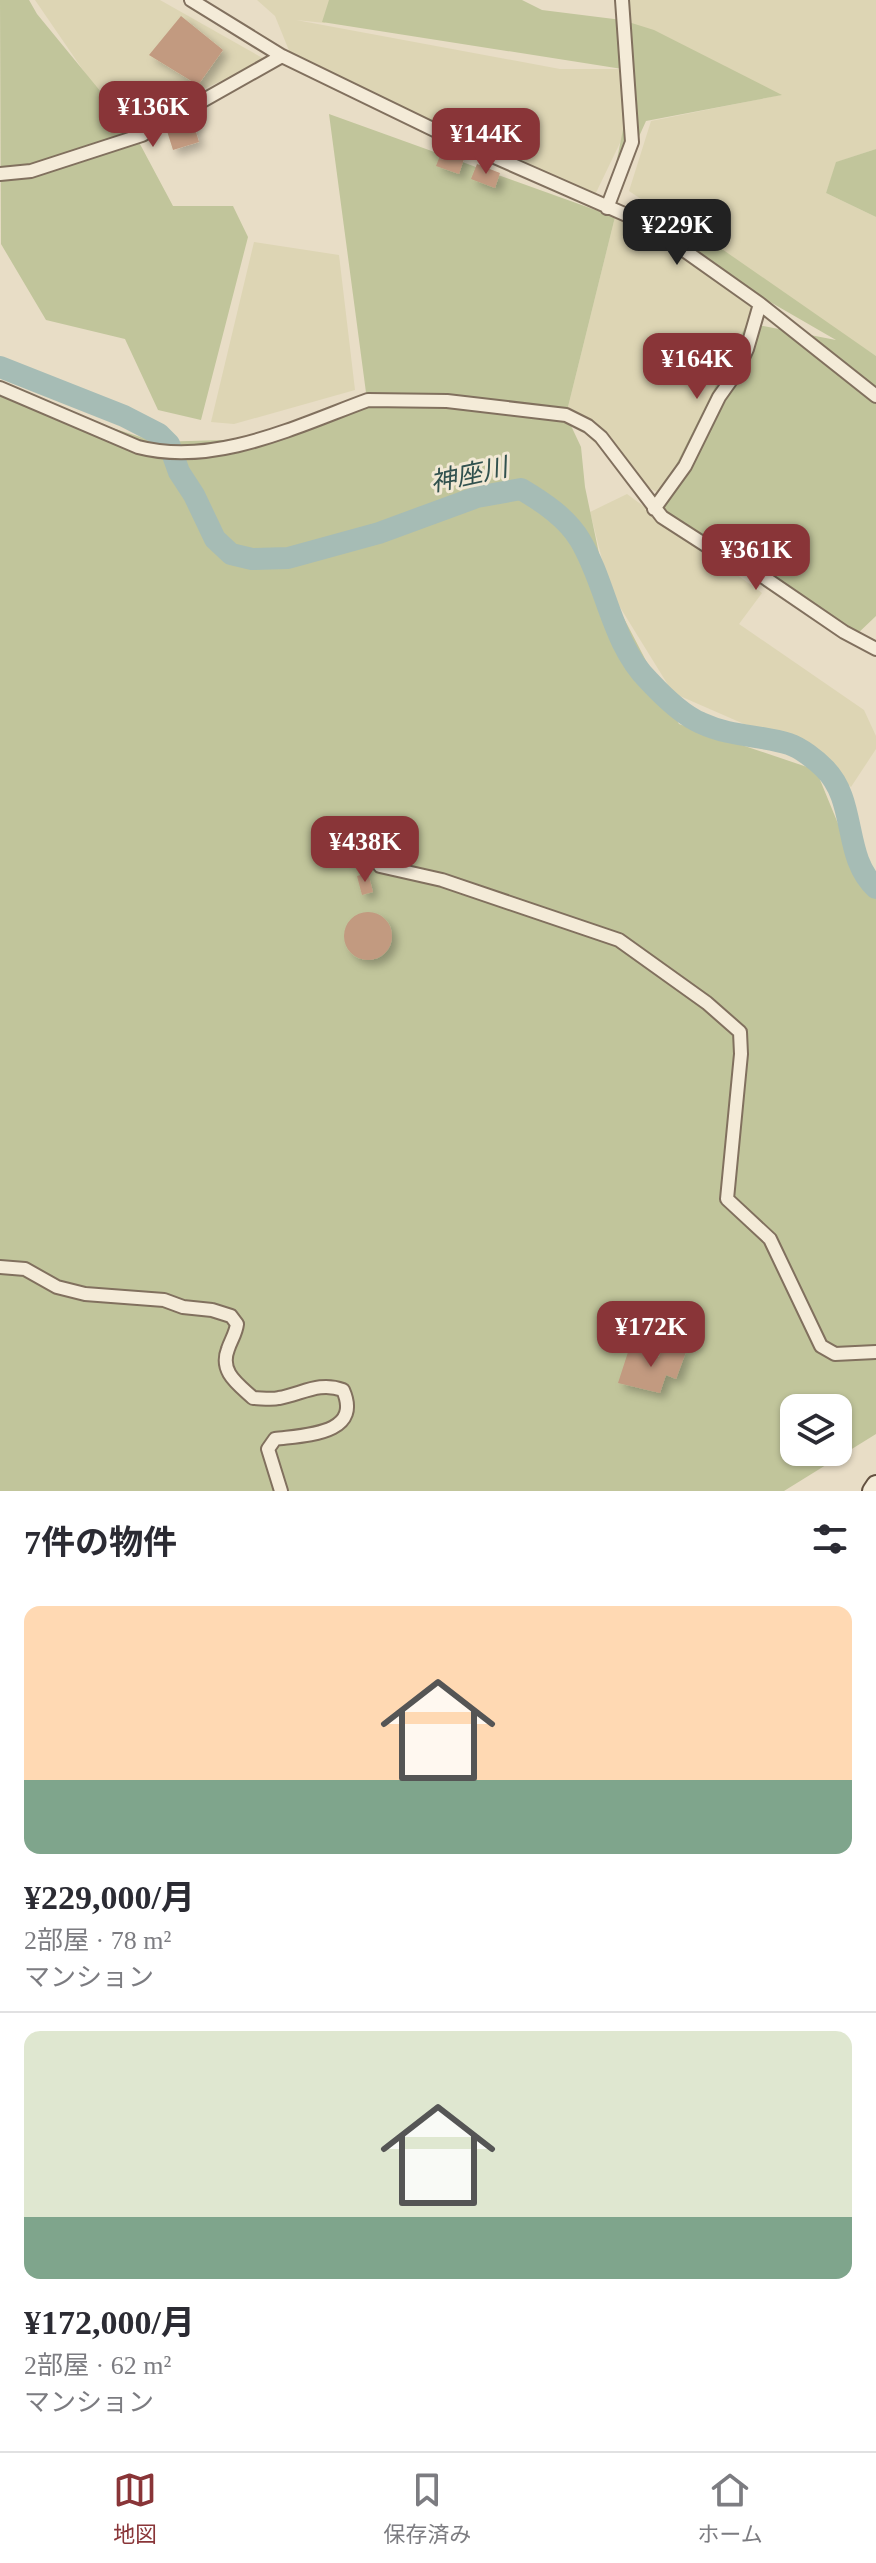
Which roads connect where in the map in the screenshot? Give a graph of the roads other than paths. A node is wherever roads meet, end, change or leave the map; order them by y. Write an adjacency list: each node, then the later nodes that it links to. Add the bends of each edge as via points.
1 (191, 0): 3 (street)
2 (622, 0): 5 (street, via 632,142)
3 (282, 56): 4 (street, via 142,135 31,171); 5 (street)
4 (0, 174)
5 (607, 208): 6 (street, via 647,224)
6 (760, 304): 8 (street); 9 (street, via 736,373 685,466)
7 (0, 388): 9 (street, via 160,452 243,443 368,400 447,401 566,415 601,437)
8 (876, 396)
9 (654, 509): 10 (street, via 687,535 746,565)
10 (876, 649)
11 (380, 866): 13 (street, via 442,880 619,940 740,1032 727,1199 770,1239 821,1346 835,1354)
12 (0, 1267): 15 (street, via 25,1269 57,1287 85,1294 164,1300 231,1316 237,1328 225,1366 253,1398 279,1398 317,1386 343,1390 346,1414 337,1425 275,1439 268,1449)
13 (876, 1352)
14 (876, 1485): 16 (main road)
15 (281, 1491)
16 (872, 1491)

